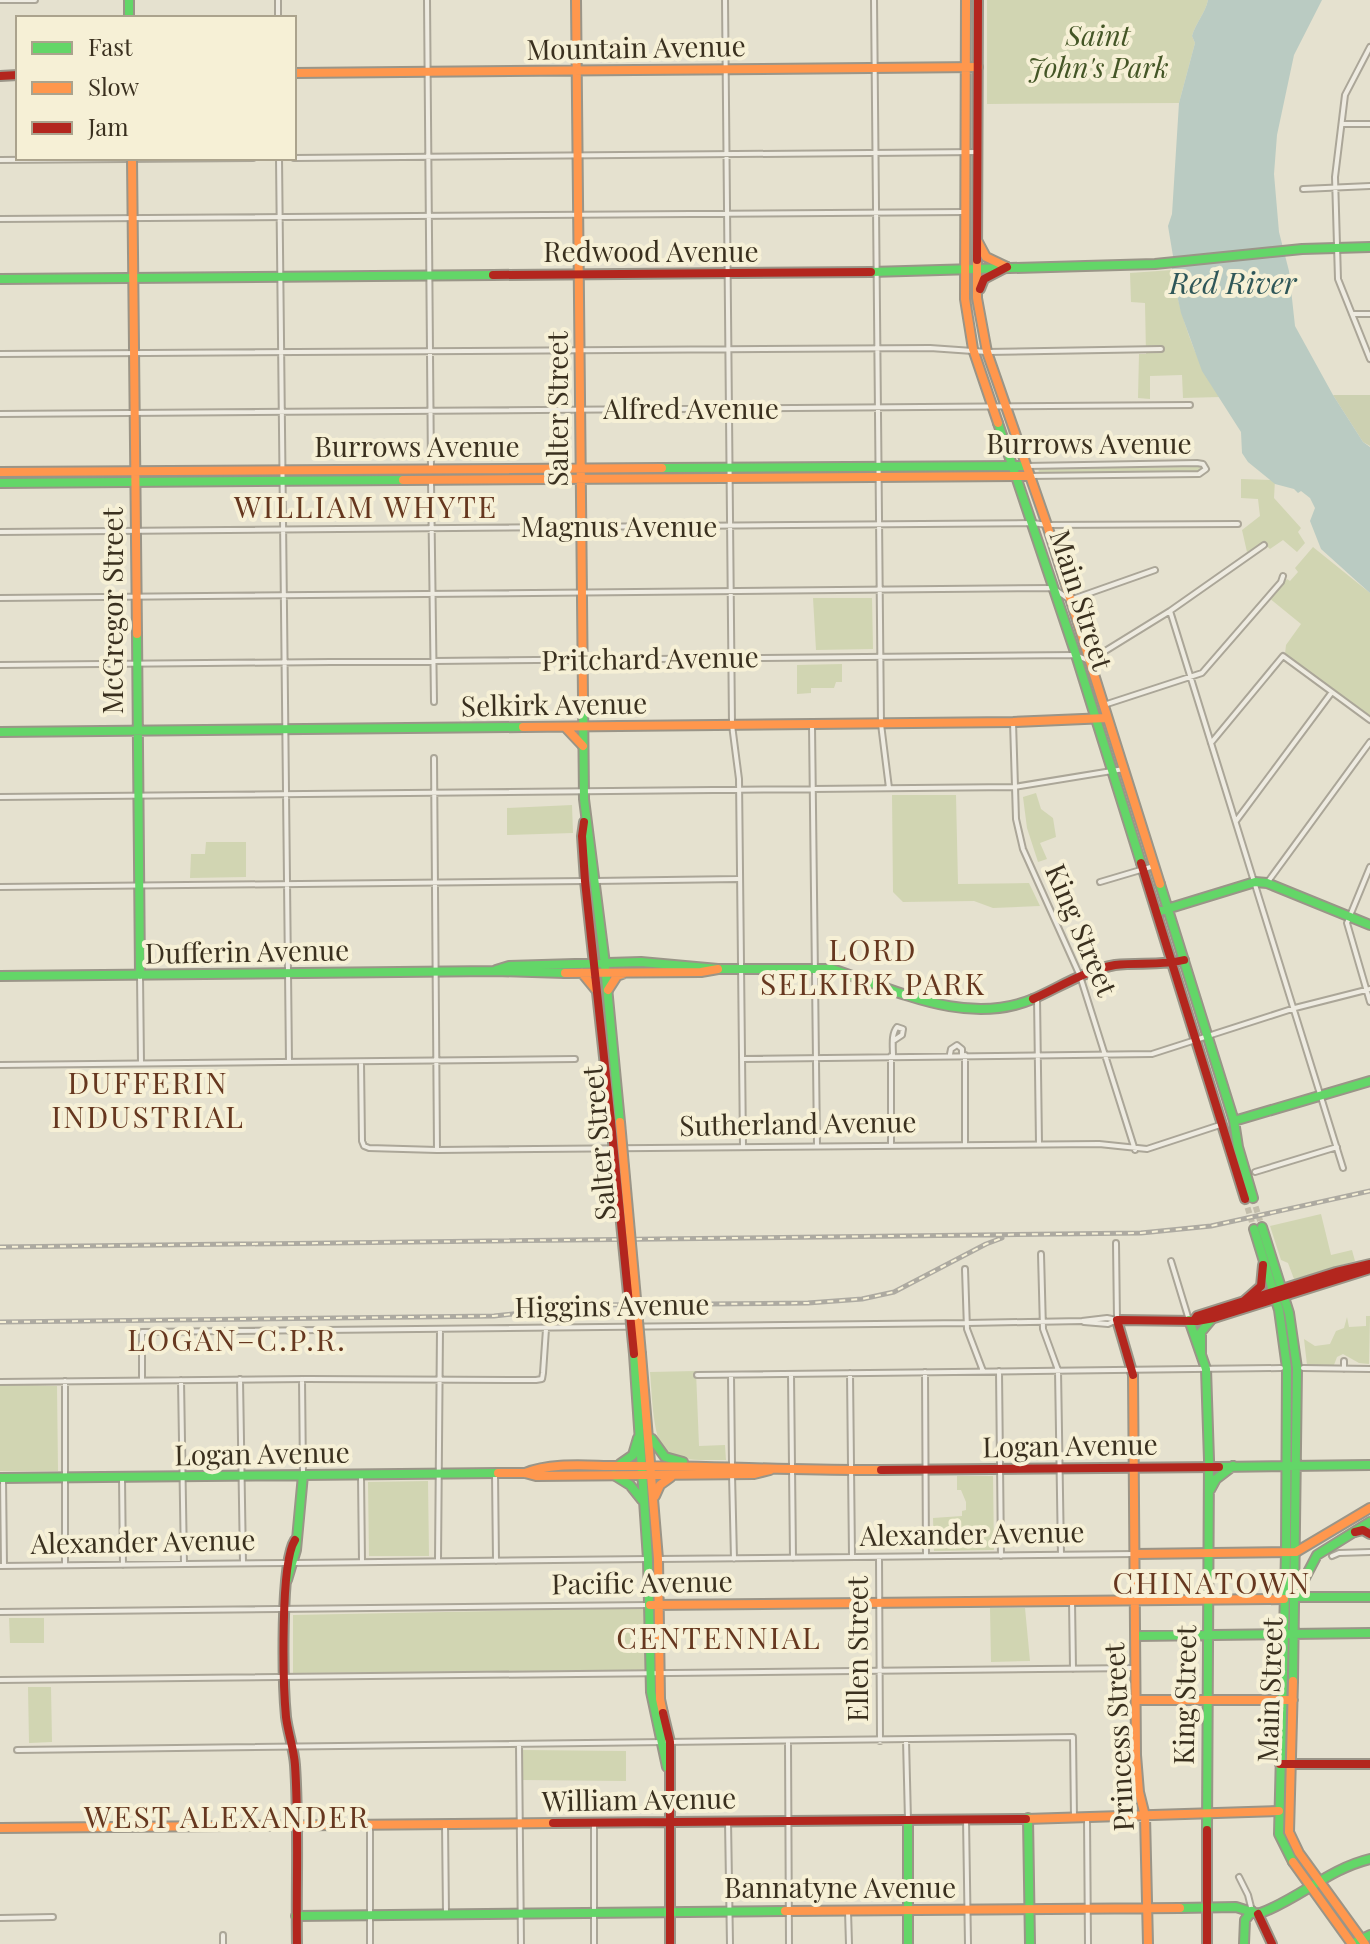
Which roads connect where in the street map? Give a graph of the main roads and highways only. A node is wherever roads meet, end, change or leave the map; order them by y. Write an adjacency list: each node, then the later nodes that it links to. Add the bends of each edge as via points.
1 (576, 0): 6 (main road, Salter Street)
2 (966, 0): 4 (main road, Main Street)
3 (978, 0): 5 (main road, Main Street)
4 (966, 67): 5 (main road, Mountain Avenue); 6 (main road, Mountain Avenue); 13 (main road, Main Street)
5 (978, 67): 9 (main road, Main Street)
6 (577, 70): 7 (main road, Mountain Avenue); 14 (main road, Salter Street)
7 (296, 73)
8 (132, 160): 15 (main road, McGregor Street)
9 (976, 240): 11 (main road, via 986,257); 12 (main road, Main Street)
10 (1370, 247): 11 (main road, Redwood Avenue, via 1155,264)
11 (1007, 267): 12 (main road, Redwood Avenue); 17 (main road, via 984,279)
12 (977, 269): 13 (main road, Redwood Avenue); 17 (main road, Main Street)
13 (965, 270): 14 (main road, Redwood Avenue); 18 (main road, Main Street, via 973,349)
14 (578, 274): 15 (main road, Redwood Avenue); 20 (main road, Salter Street)
15 (133, 278): 16 (main road, Redwood Avenue); 21 (main road, McGregor Street)
16 (0, 279)
17 (977, 298): 19 (main road, Main Street, via 987,352)
18 (1013, 465): 19 (main road, Burrows Avenue); 20 (main road, Burrows Avenue); 24 (main road, Main Street)
19 (1026, 466): 25 (main road, Main Street)
20 (581, 467): 23 (main road, Burrows Avenue); 26 (main road, Salter Street)
21 (134, 471): 22 (main road, Burrows Avenue); 23 (main road, Burrows Avenue); 28 (main road, McGregor Street)
22 (0, 472)
23 (431, 474): 26 (main road, Burrows Avenue); 28 (main road, Burrows Avenue)
24 (1017, 475): 25 (main road, Burrows Avenue); 26 (main road, Burrows Avenue); 30 (main road, Main Street)
25 (1029, 476): 29 (main road, Main Street)
26 (581, 478): 32 (main road, Salter Street)
27 (0, 483): 28 (main road, Burrows Avenue)
28 (134, 483): 33 (main road, McGregor Street)
29 (1107, 718): 30 (main road, Selkirk Avenue); 36 (main road, Main Street)
30 (1096, 720): 32 (main road, Selkirk Avenue); 37 (main road, Main Street)
31 (565, 727): 32 (main road, Selkirk Avenue); 33 (main road, Selkirk Avenue); 35 (main road)
32 (583, 727): 35 (main road, Salter Street)
33 (136, 731): 34 (main road, Selkirk Avenue); 46 (main road, McGregor Street)
34 (0, 732)
35 (583, 746): 41 (main road, Salter Street, via 582,836)
36 (1167, 909): 37 (main road); 38 (main road, via 1255,882); 39 (main road, Main Street)
37 (1157, 912): 40 (main road, Main Street)
38 (1370, 925)
39 (1184, 960): 40 (main road, Dufferin Avenue); 51 (main road, Main Street)
40 (1173, 964): 42 (main road, Dufferin Avenue, via 1122,965 1080,976 1009,1007 956,1009 832,969); 51 (main road, Main Street, via 1249,1198)
41 (600, 967): 42 (main road, Dufferin Avenue, via 641,962); 43 (main road, Dufferin Avenue, via 509,966); 44 (main road, Dufferin Avenue); 45 (main road, Dufferin Avenue); 48 (main road, Salter Street); 49 (main road, Salter Street)
42 (718, 969): 45 (main road, Dufferin Avenue)
43 (495, 971): 44 (main road, Dufferin Avenue); 46 (main road, Dufferin Avenue)
44 (578, 971): 49 (main road)
45 (630, 971): 48 (main road, via 617,976)
46 (140, 975): 47 (main road, Dufferin Avenue)
47 (0, 976)
48 (607, 991): 52 (main road, Salter Street)
49 (597, 993): 52 (main road, Salter Street)
50 (1370, 1081): 51 (main road)
51 (1234, 1121)
52 (615, 1122): 60 (main road, Salter Street, bridge)
53 (1264, 1261): 55 (main road, Main Street); 55 (main road, Main Street, via 1258,1228); 56 (main road, via 1261,1286)
54 (1370, 1266): 55 (main road, Higgins Avenue)
55 (1279, 1294): 56 (main road, Higgins Avenue); 57 (main road, Higgins Avenue); 66 (main road, Main Street, via 1287,1368); 67 (main road, Main Street, via 1293,1330)
56 (1244, 1301): 59 (main road, Higgins Avenue)
57 (1214, 1318): 59 (main road, Higgins Avenue); 61 (main road, via 1201,1330)
58 (1117, 1320): 59 (main road, Higgins Avenue); 70 (main road, Princess Street, via 1133,1370)
59 (1192, 1320): 61 (main road, King Street)
60 (638, 1354): 62 (main road, Salter Street); 63 (main road, Salter Street)
61 (1201, 1354): 69 (main road, King Street)
62 (640, 1429): 72 (main road, via 633,1455); 73 (main road, Salter Street)
63 (650, 1434): 64 (main road, via 665,1457); 73 (main road, Salter Street)
64 (700, 1465): 71 (main road, Logan Avenue); 73 (main road, Logan Avenue)
65 (1235, 1465): 66 (main road, Logan Avenue); 69 (main road, Logan Avenue); 77 (main road)
66 (1286, 1465): 67 (main road, Logan Avenue); 84 (main road, Main Street)
67 (1297, 1465): 68 (main road, Logan Avenue); 84 (main road, Main Street)
68 (1370, 1465)
69 (1209, 1466): 70 (main road, Logan Avenue); 77 (main road, King Street)
70 (1134, 1467): 71 (main road, Logan Avenue); 85 (main road, Princess Street)
71 (732, 1469): 75 (main road, Logan Avenue)
72 (615, 1470): 73 (main road, Logan Avenue); 74 (main road, Logan Avenue, via 536,1476); 79 (main road)
73 (646, 1470): 75 (main road, Logan Avenue); 78 (main road); 79 (main road)
74 (303, 1475): 76 (main road, Logan Avenue); 112 (main road, via 302,1505 289,1549 285,1610 286,1717 295,1763)
75 (680, 1475): 78 (main road, via 662,1483)
76 (1, 1478)
77 (1209, 1491): 86 (main road, King Street)
78 (654, 1501): 87 (main road)
79 (643, 1504): 87 (main road)
80 (1370, 1508): 84 (main road)
81 (1370, 1522): 82 (main road)
82 (1351, 1533): 83 (main road); 88 (main road, via 1317,1555)
83 (1370, 1534)
84 (1291, 1552): 86 (main road, Alexander Avenue); 88 (main road, Main Street); 91 (main road, Main Street)
85 (1135, 1554): 86 (main road, Alexander Avenue); 92 (main road, Princess Street)
86 (1210, 1554): 90 (main road, King Street)
87 (653, 1559): 93 (main road)
88 (1295, 1597): 89 (main road); 96 (main road, Main Street)
89 (1370, 1597)
90 (1209, 1599): 91 (main road, Pacific Avenue); 92 (main road, Pacific Avenue); 97 (main road, King Street)
91 (1284, 1599): 95 (main road, Main Street)
92 (1135, 1600): 93 (main road, Pacific Avenue); 98 (main road, Princess Street)
93 (654, 1605): 111 (main road)
94 (1370, 1633): 96 (main road)
95 (1283, 1634): 96 (main road); 97 (main road); 101 (main road, Main Street)
96 (1294, 1634): 102 (main road, Main Street)
97 (1208, 1635): 98 (main road); 100 (main road, King Street)
98 (1136, 1636): 99 (main road, Princess Street)
99 (1137, 1700): 100 (main road); 108 (main road, Princess Street, via 1137,1774)
100 (1206, 1700): 101 (main road); 107 (main road, King Street)
101 (1282, 1700): 102 (main road); 103 (main road, Main Street)
102 (1293, 1700): 104 (main road, Main Street)
103 (1280, 1764): 104 (main road); 106 (main road, Main Street)
104 (1290, 1764): 105 (main road); 115 (main road, Main Street, via 1290,1837)
105 (1370, 1764)
106 (1279, 1811): 107 (main road, William Avenue); 115 (main road, Main Street, via 1282,1843)
107 (1206, 1815): 108 (main road, William Avenue); 118 (main road, King Street)
108 (1145, 1816): 109 (main road, William Avenue); 116 (main road, Princess Street)
109 (1028, 1818): 110 (main road, William Avenue); 117 (main road)
110 (908, 1820): 111 (main road, William Avenue); 119 (main road, Ellen Street)
111 (669, 1822): 112 (main road, William Avenue); 120 (main road)
112 (296, 1825): 113 (main road, William Avenue); 122 (main road)
113 (0, 1828)
114 (1370, 1859): 115 (main road)
115 (1314, 1884): 121 (main road); 123 (main road, Main Street); 132 (main road, Main Street)
116 (1147, 1907): 117 (main road, Bannatyne Avenue); 118 (main road, Bannatyne Avenue); 128 (main road, Princess Street)
117 (1030, 1908): 119 (main road, Bannatyne Avenue); 127 (main road)
118 (1207, 1908): 121 (main road, Bannatyne Avenue); 129 (main road, King Street)
119 (908, 1909): 120 (main road, Bannatyne Avenue); 126 (main road, Ellen Street)
120 (669, 1911): 122 (main road, Bannatyne Avenue); 125 (main road)
121 (1255, 1913): 130 (main road, via 1245,1920); 131 (main road)
122 (296, 1916): 124 (main road)
123 (1365, 1940): 132 (main road)
124 (297, 1944)
125 (670, 1944)
126 (908, 1944)
127 (1030, 1944)
128 (1148, 1944)
129 (1207, 1944)
130 (1244, 1944)
131 (1272, 1944)
132 (1352, 1944)

